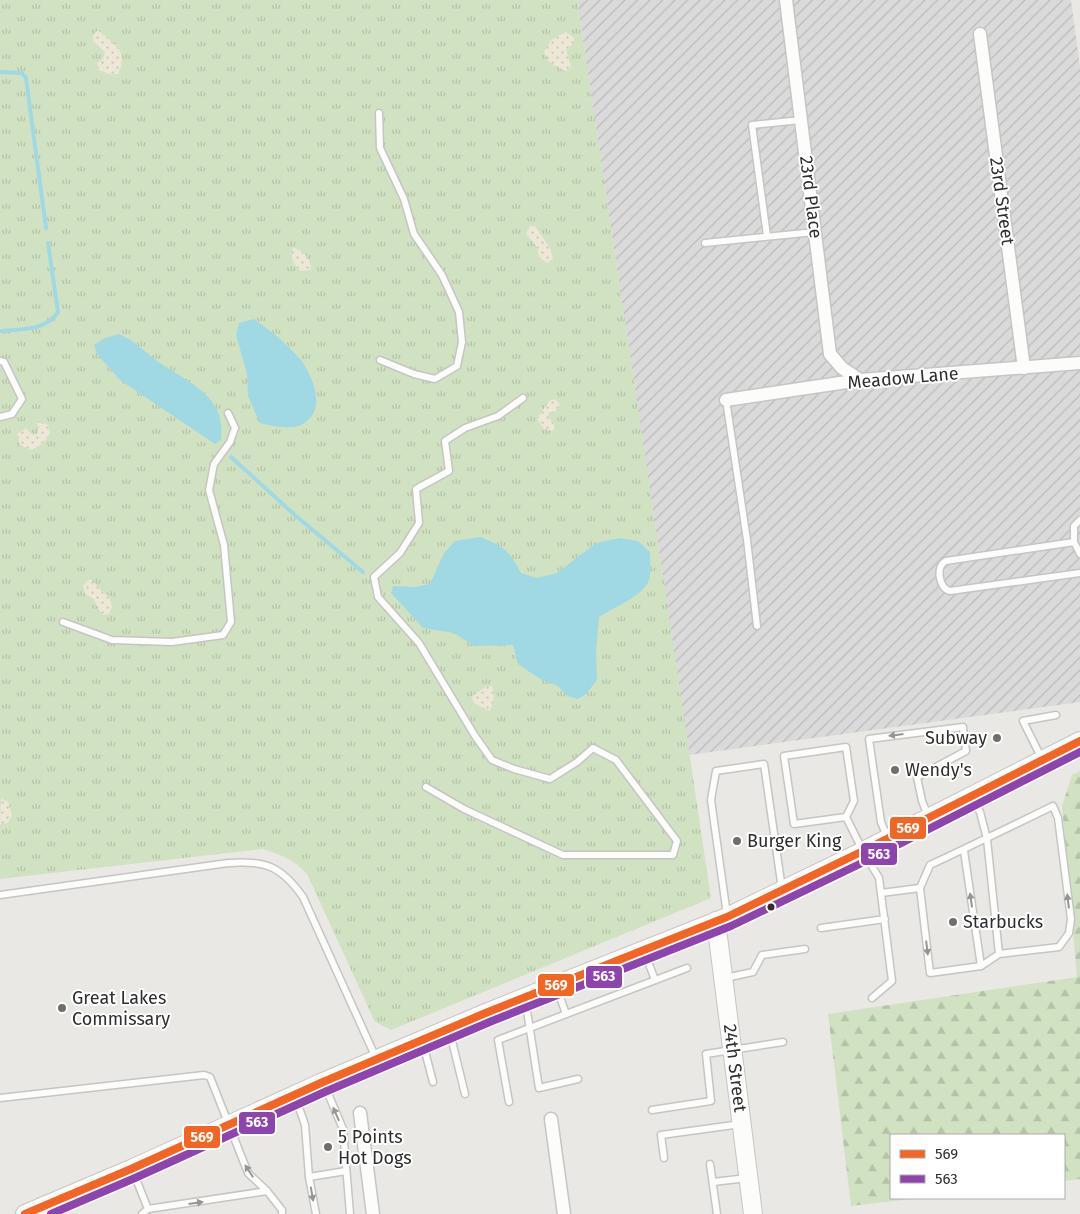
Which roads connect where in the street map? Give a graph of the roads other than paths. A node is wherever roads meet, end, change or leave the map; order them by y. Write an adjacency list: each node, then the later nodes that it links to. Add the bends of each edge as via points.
1 (786, 0): 4 (street, 23rd Place)
2 (980, 34): 11 (street, 23rd Street)
3 (379, 113): 8 (lane, via 380,148 404,199 414,234 442,275 459,312 462,342 457,366 435,379)
4 (801, 120): 5 (street, 23rd Place); 6 (lane, via 752,125)
5 (815, 232): 6 (lane); 12 (street, 23rd Place, via 830,354 842,368)
6 (767, 236): 7 (lane)
7 (705, 243)
8 (380, 360)
9 (0, 361): 16 (lane, via 4,362 22,399 12,414)
10 (1080, 363): 11 (street, Meadow Lane)
11 (1024, 368): 12 (street, Meadow Lane)
12 (860, 380): 14 (street, Meadow Lane)
13 (523, 398): 26 (lane, via 498,416 465,428 445,441 450,471 416,489 419,523 400,554 374,576 378,597 419,643 492,760 550,779 593,748 616,760 677,841 673,855 563,855 464,809)
14 (726, 400): 22 (lane)
15 (228, 413): 21 (lane, via 234,428 230,442 214,464 209,490 224,545 231,622 223,635 172,642 112,640)
16 (0, 417)
17 (1080, 520): 18 (lane, via 1074,526)
18 (1074, 542): 19 (lane); 20 (lane, via 946,561 939,567 942,586 950,591)
19 (1080, 554)
20 (1080, 573)
21 (64, 622)
22 (757, 626)
23 (1056, 715): 25 (lane, via 1023,721)
24 (1080, 740): 25 (main road)
25 (1042, 760): 27 (main road)
26 (426, 787)
27 (972, 796): 29 (main road); 31 (lane)
28 (846, 817): 28 (lane, via 854,802 846,747 784,756 794,824); 32 (lane)
29 (929, 817): 30 (main road); 30 (lane, one-way to 30, via 917,777 966,751 963,727 869,738 881,822)
30 (888, 838): 32 (main road)
31 (988, 839): 33 (lane); 43 (lane); 43 (lane, one-way to 31, via 1059,947 1069,933 1071,919 1058,818 1053,806)
32 (863, 851): 35 (main road); 36 (lane, via 879,878)
33 (964, 851): 34 (lane, via 930,865); 44 (lane, one-way to 33)
34 (920, 888): 36 (lane); 44 (lane, one-way to 44, via 930,973)
35 (782, 890): 38 (main road); 38 (lane, via 764,764 716,771 711,800)
36 (881, 893): 39 (lane)
37 (0, 895): 57 (lane, via 228,863 254,861 266,864 288,879 303,897)
38 (722, 919): 42 (main road); 46 (main road, 24th Street)
39 (885, 919): 40 (lane); 50 (lane, via 892,982)
40 (821, 928)
41 (805, 949): 46 (lane, via 762,955 753,972)
42 (644, 950): 47 (lane); 48 (main road)
43 (999, 954): 44 (lane)
44 (981, 966)
45 (687, 968): 47 (lane)
46 (724, 979): 56 (main road, 24th Street)
47 (655, 980): 51 (lane)
48 (556, 985): 49 (main road); 51 (lane)
49 (525, 997): 52 (main road); 53 (lane)
50 (872, 998)
51 (566, 1014): 53 (lane)
52 (449, 1028): 54 (main road); 61 (lane)
53 (530, 1028): 58 (lane, via 539,1088); 64 (lane, via 498,1040)
54 (422, 1040): 57 (main road); 60 (lane)
55 (783, 1042): 56 (lane)
56 (733, 1050): 65 (lane, via 706,1054 711,1101); 68 (main road, 24th Street)
57 (376, 1059): 59 (main road)
58 (578, 1079)
59 (323, 1082): 62 (main road); 73 (lane, one-way to 59, via 342,1129)
60 (433, 1082)
61 (465, 1094)
62 (295, 1095): 69 (main road); 74 (lane, via 305,1125)
63 (0, 1098): 69 (lane, via 204,1075 210,1077)
64 (509, 1102)
65 (652, 1110)
66 (360, 1114): 85 (street)
67 (551, 1119): 86 (street)
68 (742, 1124): 70 (lane, via 661,1135); 75 (main road, 24th Street)
69 (228, 1125): 72 (main road); 77 (lane, one-way to 69, via 248,1173)
70 (664, 1158)
71 (710, 1164): 76 (lane)
72 (131, 1169): 78 (main road); 79 (lane)
73 (346, 1171): 74 (lane); 84 (lane)
74 (309, 1177): 83 (lane, one-way to 83)
75 (749, 1177): 76 (lane); 88 (main road, 24th Street)
76 (713, 1182): 87 (lane)
77 (268, 1191): 79 (lane, one-way to 77); 82 (lane)
78 (49, 1209): 80 (main road)
79 (148, 1209): 81 (lane)
80 (25, 1214)
81 (142, 1214)
82 (282, 1214)
83 (316, 1214)
84 (350, 1214)
85 (373, 1214)
86 (564, 1214)
87 (717, 1214)
88 (753, 1214)

